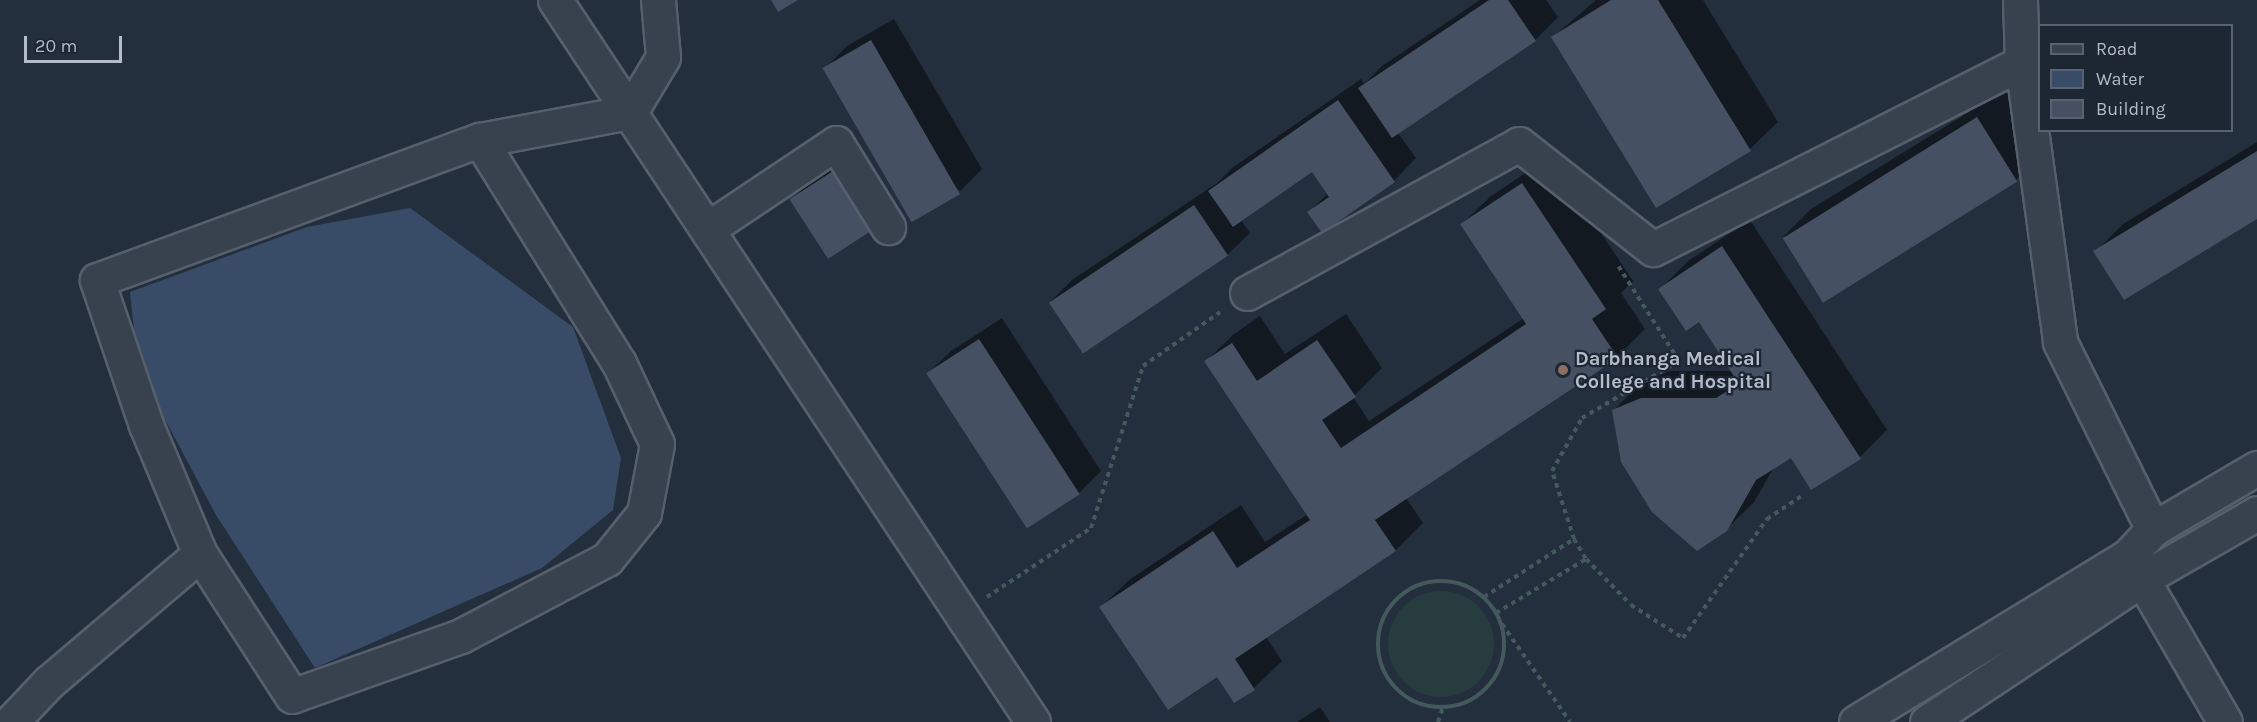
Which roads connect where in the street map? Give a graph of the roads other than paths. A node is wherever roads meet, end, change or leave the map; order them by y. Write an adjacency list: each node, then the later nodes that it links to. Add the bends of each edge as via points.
1 (555, 0): 5 (street)
2 (658, 0): 5 (street, via 663,57)
3 (2020, 0): 4 (street)
4 (2022, 63): 9 (street, via 1653,249 1519,144); 12 (street, via 2060,342)
5 (630, 112): 6 (street); 8 (street)
6 (480, 140): 13 (street, via 97,280 146,425); 13 (street, via 619,363 657,444 644,513 607,560 461,636 292,696)
7 (888, 226): 8 (street, via 836,143)
8 (709, 228): 16 (street, via 959,615)
9 (1247, 293)
10 (2257, 468): 12 (street)
11 (2257, 513): 14 (street)
12 (2153, 529): 14 (street)
13 (200, 554): 15 (street, via 49,682)
14 (2136, 567): 17 (street); 18 (street); 19 (street)
15 (11, 722)
16 (1033, 722)
17 (1856, 722)
18 (1927, 722)
19 (2225, 722)

